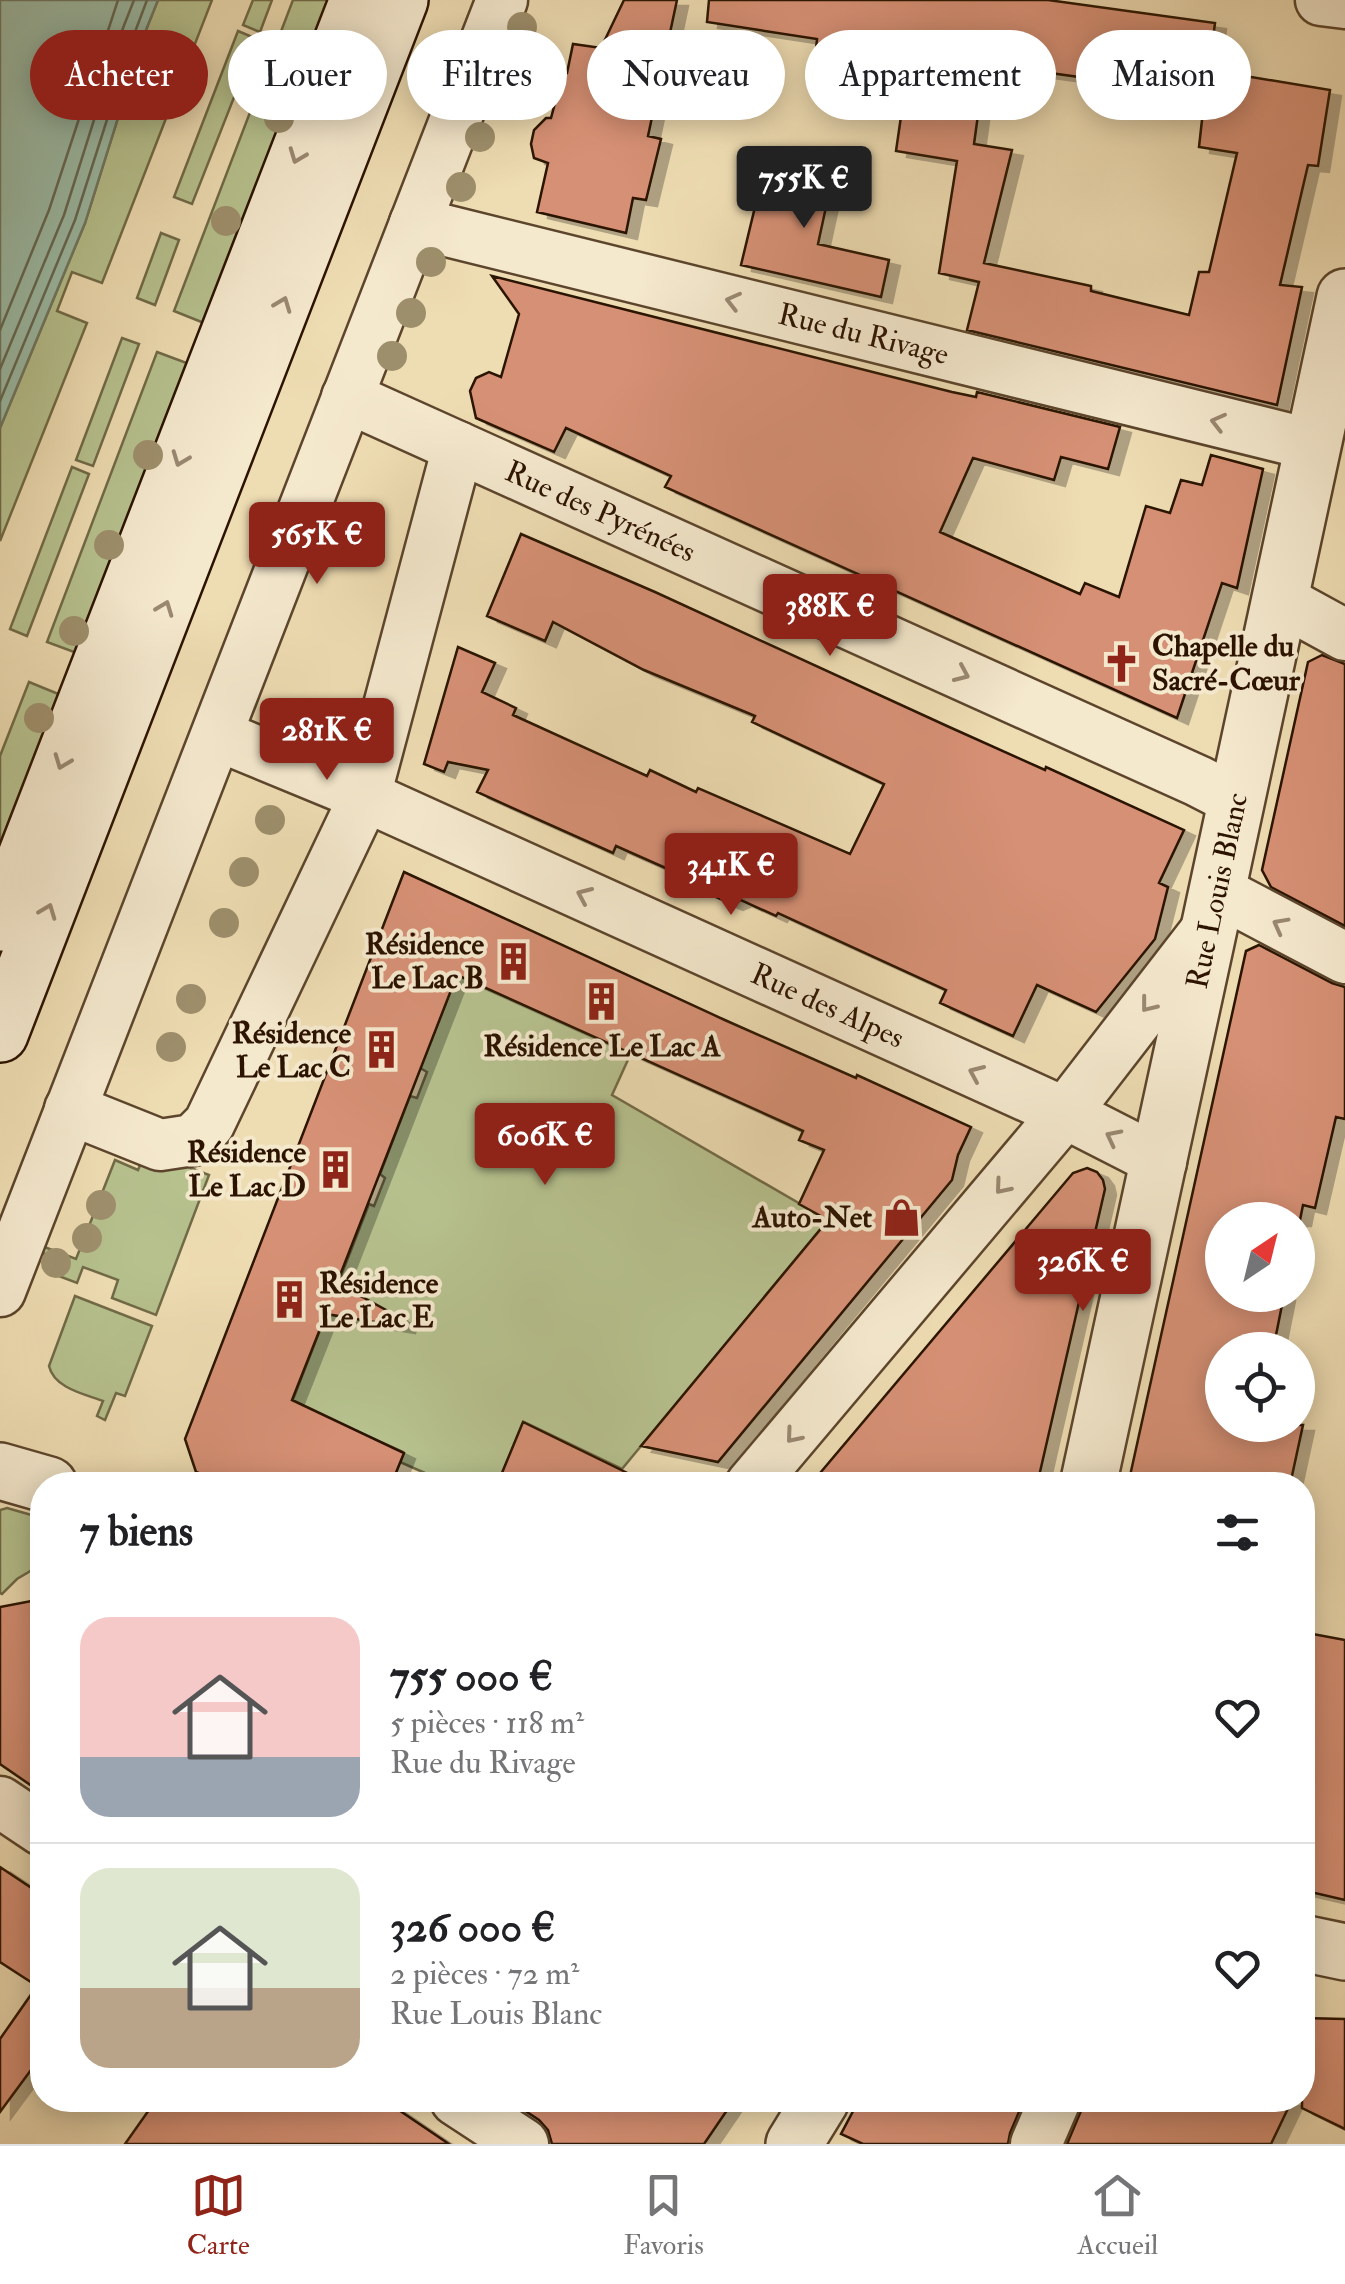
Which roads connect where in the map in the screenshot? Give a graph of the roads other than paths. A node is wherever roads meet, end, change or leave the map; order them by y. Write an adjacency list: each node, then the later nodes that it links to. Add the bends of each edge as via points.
1 (358, 0): 17 (main road, one-way to 17)
2 (400, 0): 19 (main road, one-way to 2)
3 (502, 0): 6 (street)
4 (1322, 0): 5 (street)
5 (1345, 3)
6 (415, 223): 8 (street); 9 (street, Rue du Rivage, one-way to 6)
7 (1345, 297): 9 (main road, Rue Louis Blanc)
8 (347, 397): 10 (street, Rue des Pyrénées); 13 (street)
9 (1312, 445): 11 (main road, Rue Louis Blanc)
10 (458, 447): 14 (street); 15 (street, Rue des Pyrénées, one-way to 15)
11 (1279, 598): 12 (street); 15 (main road, Rue Louis Blanc)
12 (1345, 635)
13 (217, 735): 14 (street, Rue des Alpes); 20 (street)
14 (365, 796): 20 (street, via 209,1124 193,1140 160,1145); 21 (street, Rue des Alpes, one-way to 14)
15 (1236, 800): 16 (main road, Rue Louis Blanc)
16 (1212, 909): 18 (street, one-way to 16); 21 (street, one-way to 21); 22 (main road, Rue Louis Blanc)
17 (0, 922)
18 (1345, 958)
19 (0, 1034)
20 (70, 1109): 23 (street)
21 (1065, 1112): 22 (street, Rue des Alpes, one-way to 21); 25 (street, one-way to 25)
22 (1161, 1162): 26 (main road, Rue Louis Blanc)
23 (0, 1291)
24 (0, 1471): 27 (main road)
25 (763, 1472)
26 (1091, 1472)
27 (30, 1479)
28 (0, 1802): 29 (street)
29 (30, 1822)
30 (1315, 1946): 31 (main road)
31 (1345, 1952)
32 (474, 2112): 35 (street)
33 (814, 2112): 36 (main road)
34 (1050, 2112): 37 (street)
35 (523, 2144)
36 (794, 2144)
37 (1036, 2144)

